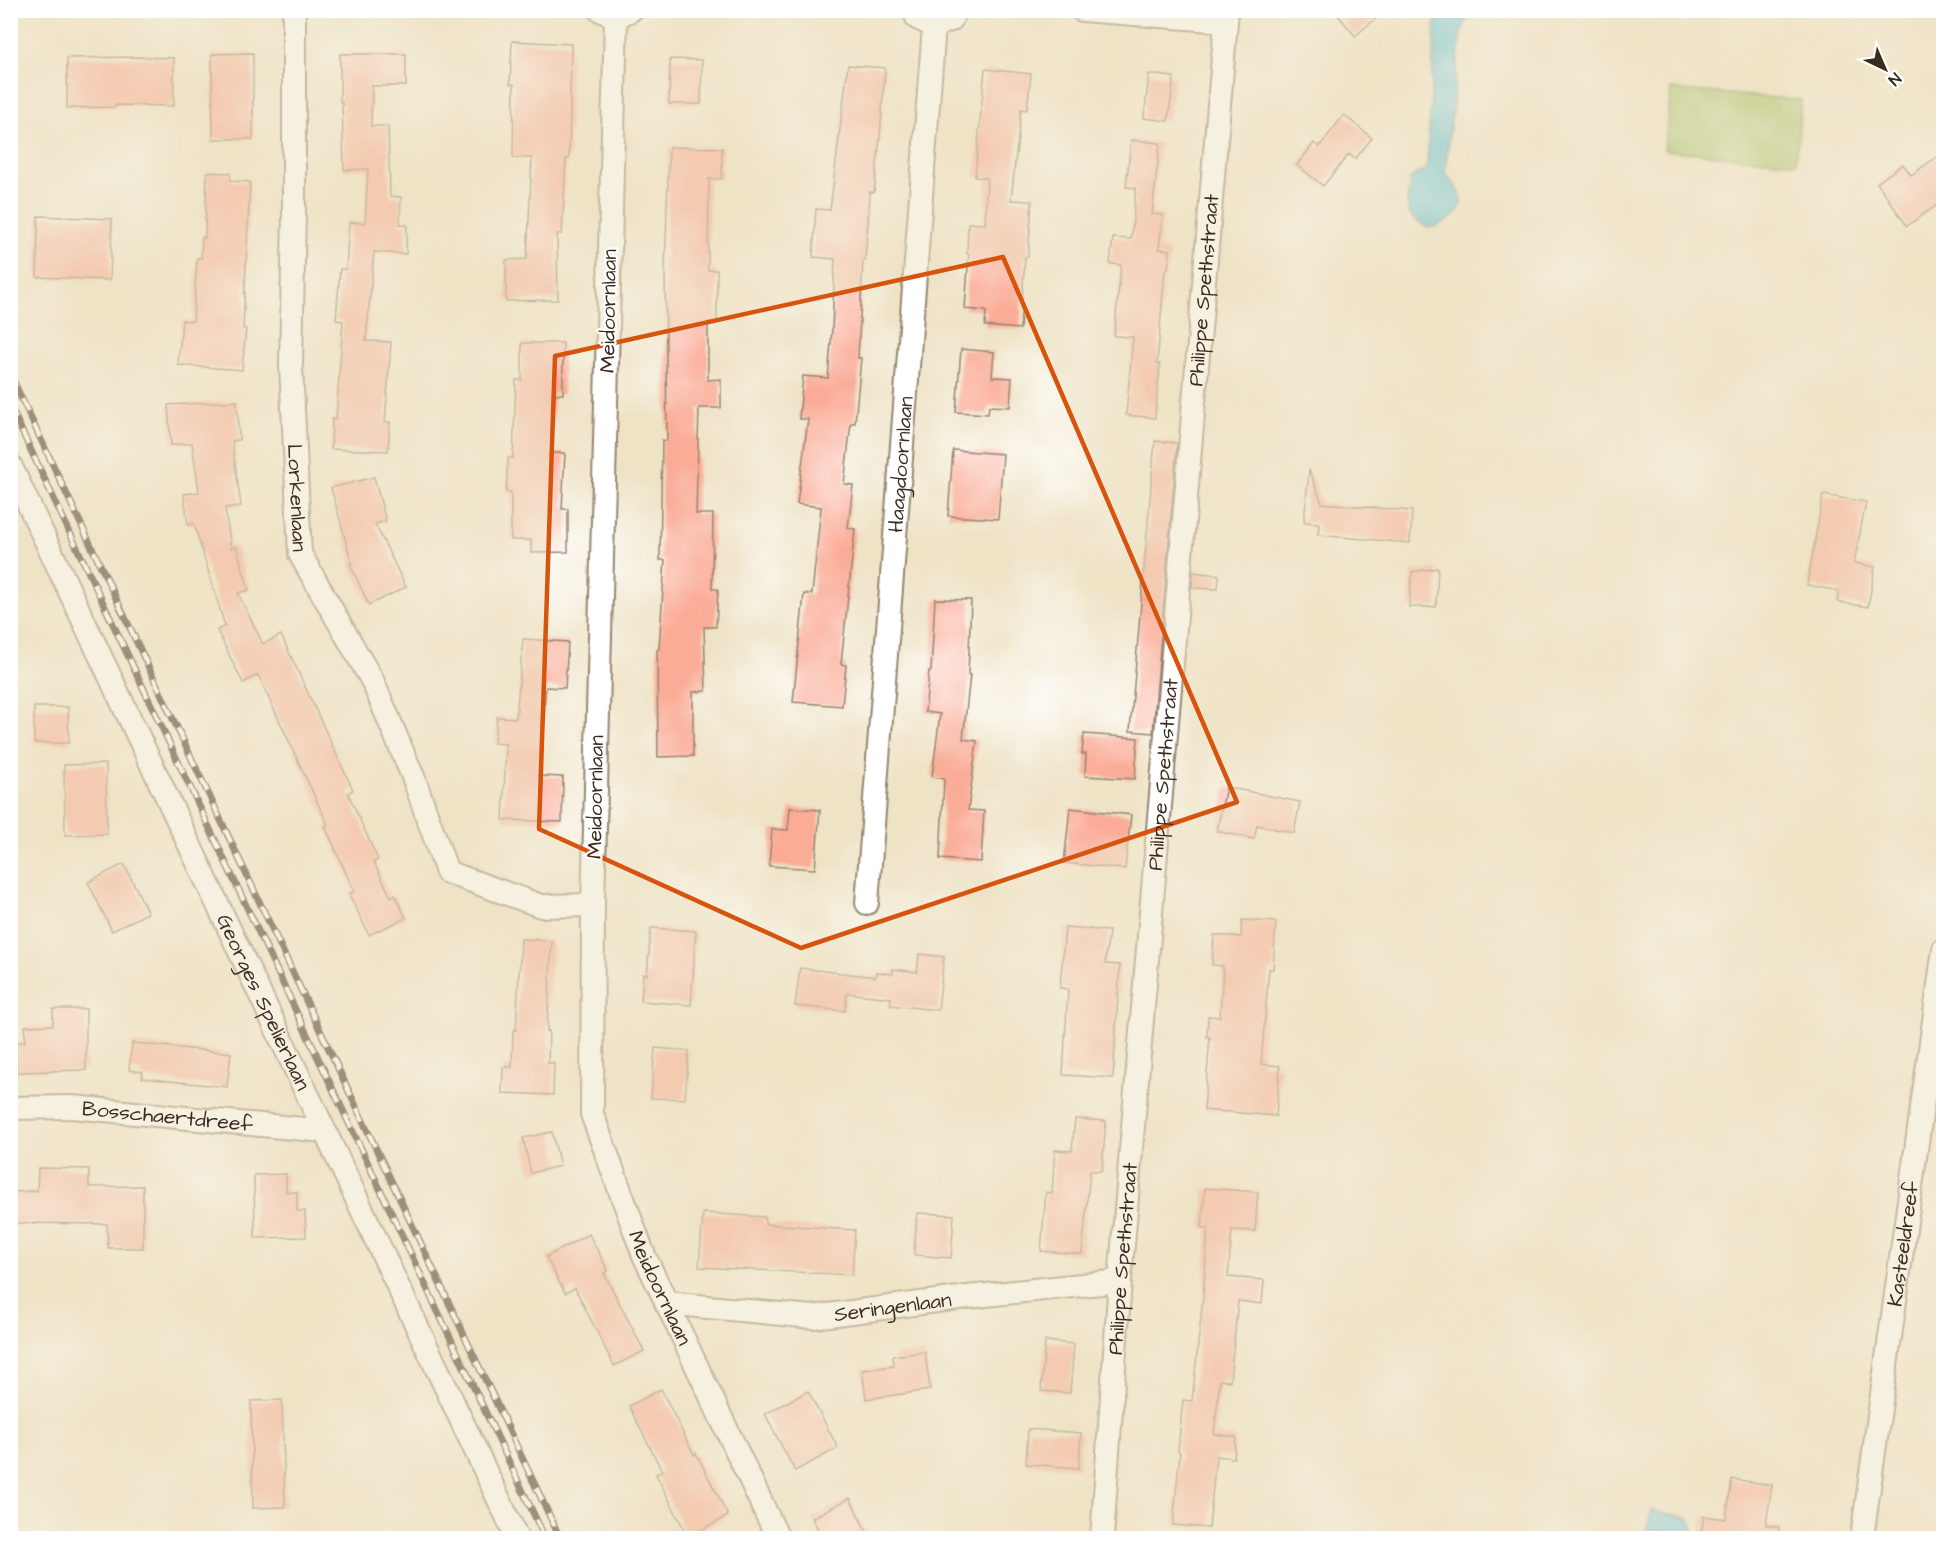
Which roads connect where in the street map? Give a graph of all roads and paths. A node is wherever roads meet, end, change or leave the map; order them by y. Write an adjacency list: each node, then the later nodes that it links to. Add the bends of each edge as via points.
1 (914, 10): 7 (street, via 917,18)
2 (956, 10): 7 (street, via 951,20)
3 (1082, 10): 6 (street)
4 (294, 11): 10 (street, Lorkenlaan, via 291,366 300,554 374,682 447,872 541,906)
5 (616, 13): 10 (street, Meidoornlaan)
6 (1227, 16): 14 (street, Philippe Spethstraat)
7 (934, 26): 9 (street, Haagdoornlaan)
8 (10, 465): 13 (street, Georges Spelierlaan)
9 (867, 903)
10 (593, 905): 15 (street, Meidoornlaan, via 592,1114 643,1253)
11 (1944, 949): 19 (street, Kasteeldreef)
12 (10, 1108): 13 (street, Bosschaertdreef, via 72,1107)
13 (324, 1131): 16 (street, Georges Spelierlaan)
14 (1120, 1281): 15 (street, Seringenlaan, via 813,1317); 18 (street, Philippe Spethstraat)
15 (666, 1303): 17 (street, Meidoornlaan)
16 (517, 1539)
17 (778, 1539)
18 (1102, 1539)
19 (1862, 1539)

